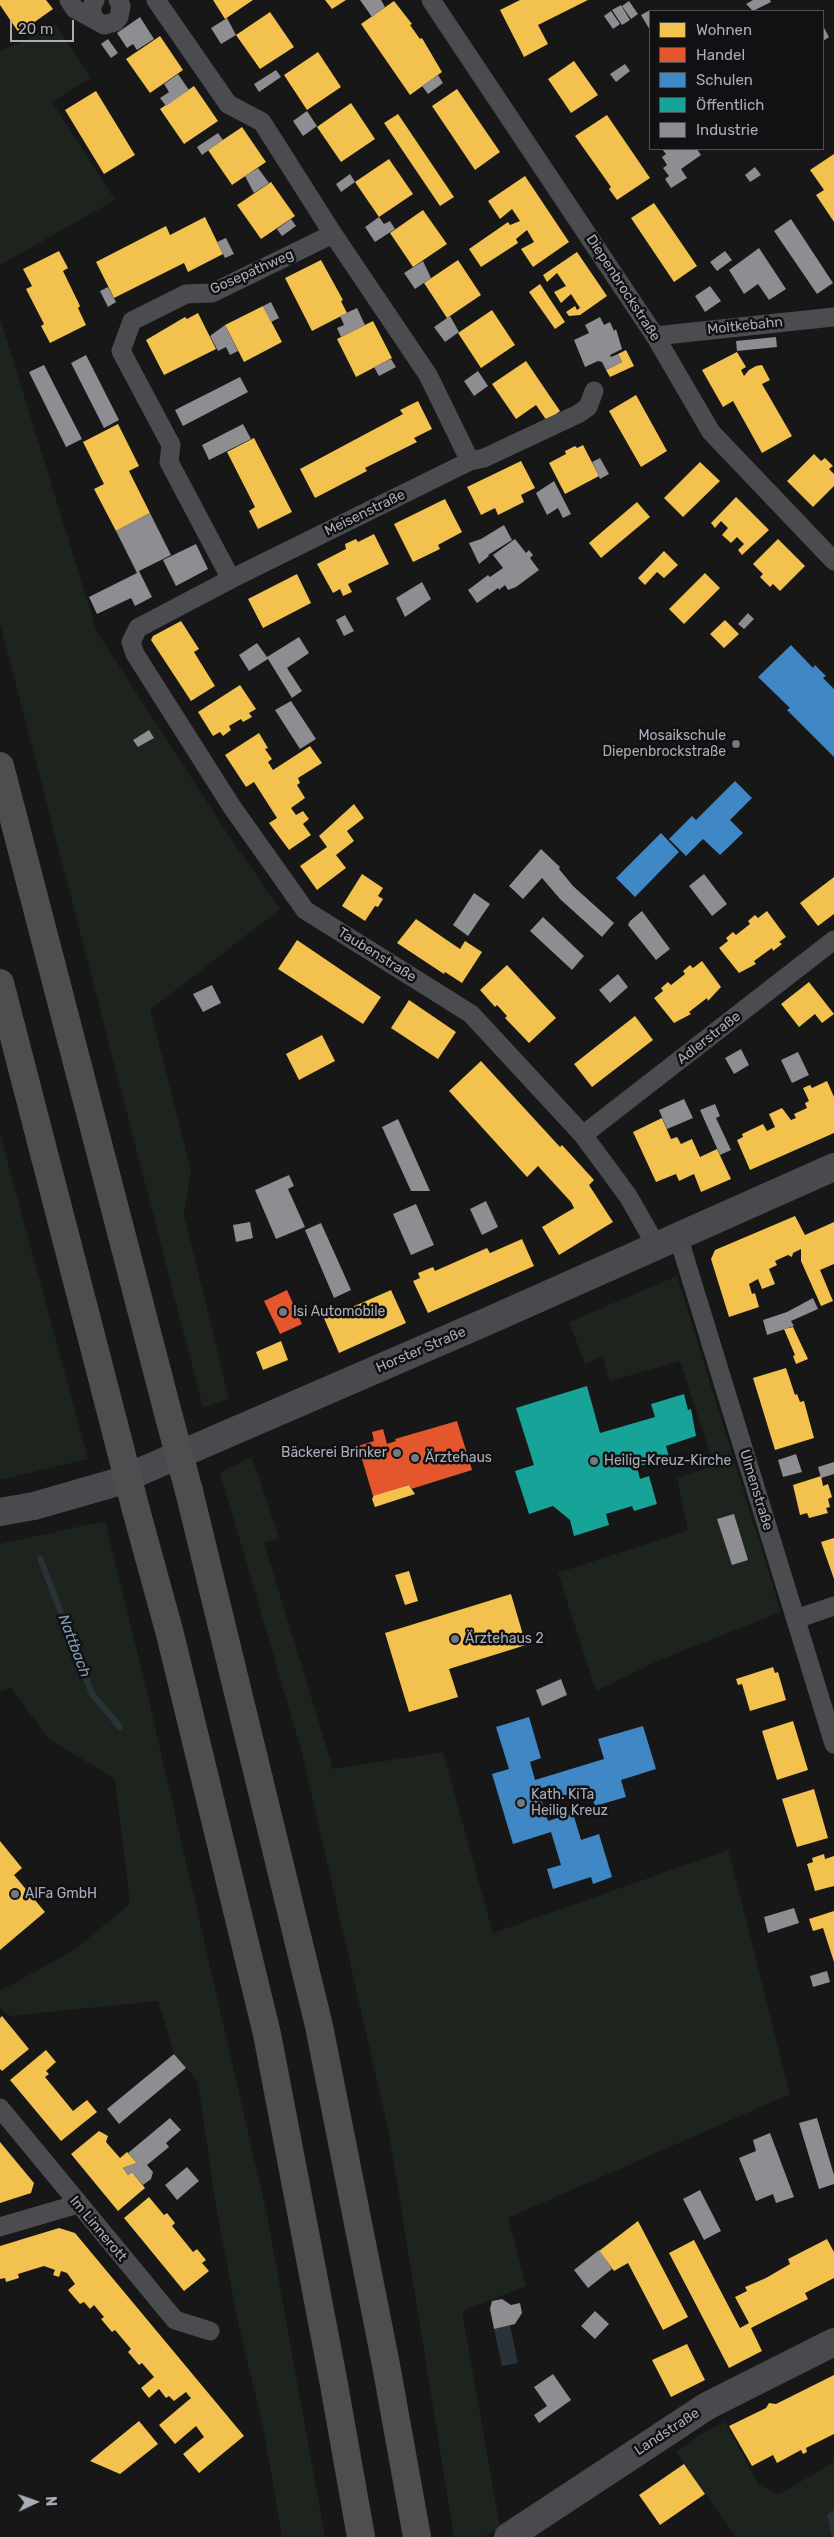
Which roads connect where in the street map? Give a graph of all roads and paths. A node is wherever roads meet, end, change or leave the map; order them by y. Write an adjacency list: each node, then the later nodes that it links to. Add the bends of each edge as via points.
1 (69, 0): 5 (street, via 75,9)
2 (119, 0): 5 (street, via 121,12 115,22 104,25)
3 (156, 0): 6 (street, via 228,104 262,122)
4 (438, 2): 8 (street, Diepenbrockstraße)
5 (95, 9)
6 (333, 234): 10 (street, via 428,375); 12 (street, Gosepathweg, via 212,293 186,294 132,321 121,351 171,445 169,462)
7 (834, 317): 8 (street, Moltkebahn)
8 (655, 336): 11 (street, Diepenbrockstraße, via 711,432)
9 (594, 391): 10 (street, Meisenstraße, via 588,407 578,414 484,458)
10 (470, 461): 12 (street, Meisenstraße)
11 (834, 561)
12 (231, 579): 13 (street, Meisenstraße, via 138,628)
13 (132, 637): 17 (street, Taubenstraße, via 135,654 216,783 305,910 471,1014)
14 (0, 766): 30 (highway, bridge, via 189,1491 319,2026)
15 (834, 940): 17 (street, Adlerstraße)
16 (0, 983): 29 (highway, bridge, via 170,1634 267,2034)
17 (583, 1135): 19 (street, Taubenstraße, via 628,1196)
18 (834, 1167): 19 (main road, Horster Straße)
19 (667, 1241): 20 (main road, Horster Straße, via 114,1483 34,1506); 22 (street, Ulmenstraße)
20 (0, 1512)
21 (834, 1606): 22 (street)
22 (796, 1619): 23 (street, Ulmenstraße)
23 (834, 1744)
24 (0, 2108): 25 (street, Im Linnerott)
25 (78, 2204): 26 (street); 27 (street, Im Linnerott, via 175,2320)
26 (0, 2227)
27 (210, 2331)
28 (834, 2342): 31 (main road, Landstraße, via 707,2406)
29 (361, 2537)
30 (417, 2537)
31 (508, 2537)

